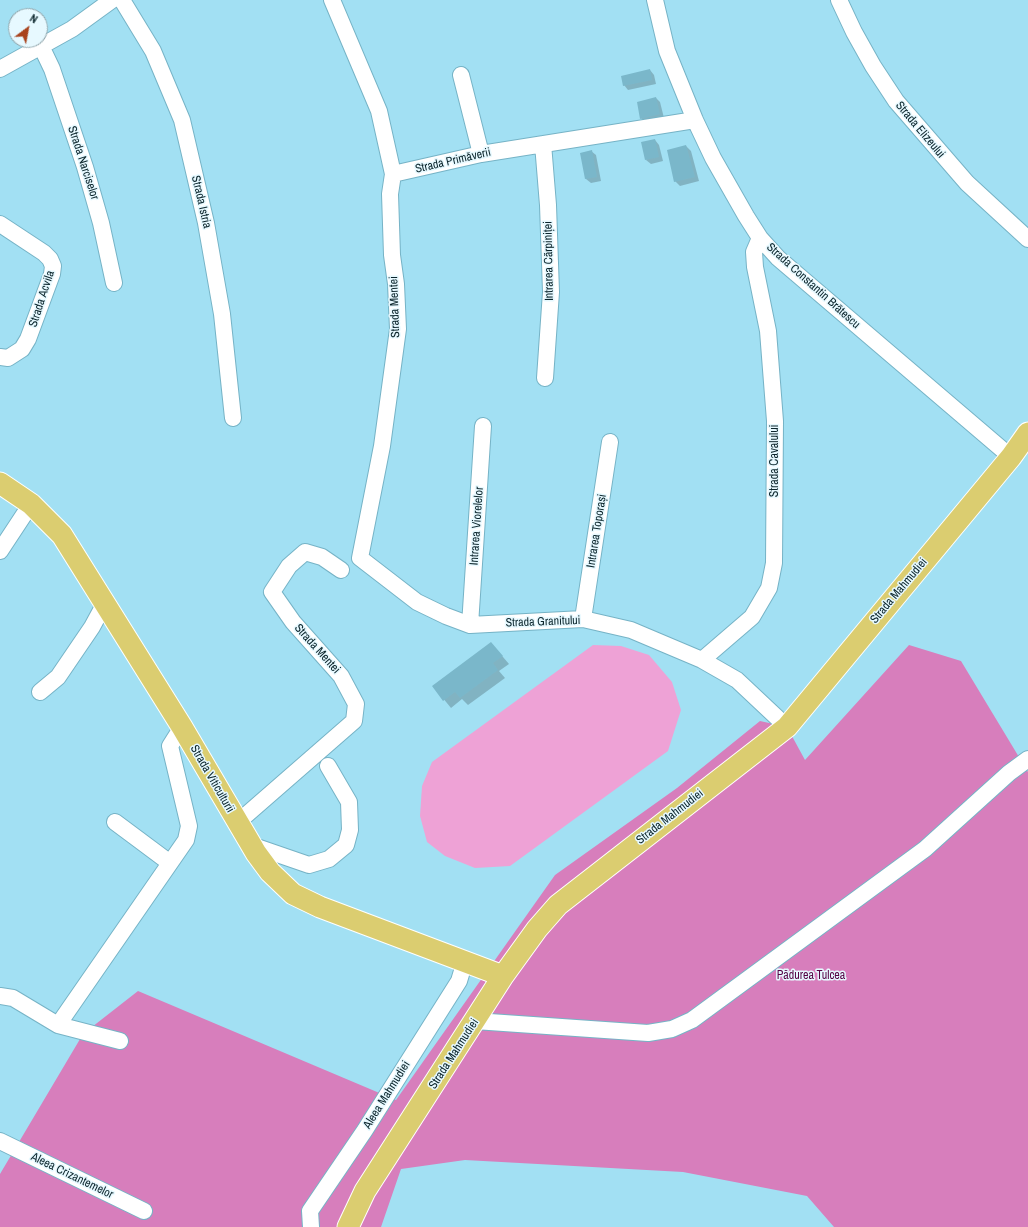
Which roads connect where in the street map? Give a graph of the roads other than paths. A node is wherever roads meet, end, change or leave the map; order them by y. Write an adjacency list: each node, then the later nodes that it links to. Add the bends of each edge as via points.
1 (112, 0): 6 (street, via 72,29)
2 (122, 0): 21 (street, Strada Istria, via 153,51 182,120 206,223 222,314)
3 (332, 0): 14 (street, via 379,111)
4 (655, 0): 11 (street, Strada Constantin Brătescu, via 667,51)
5 (840, 0): 17 (street, Strada Elizeului, via 854,32 896,101 967,183)
6 (48, 42)
7 (37, 48): 9 (street)
8 (42, 48): 18 (street, Strada Narciselor, via 52,69 85,168 101,223)
9 (0, 69)
10 (461, 75): 13 (street)
11 (695, 120): 12 (street, Strada Primăverii); 16 (street, Strada Constantin Brătescu, via 713,158)
12 (543, 144): 13 (street, Strada Primăverii); 20 (street, Intrarea Cărpiniței, via 551,292)
13 (481, 154): 14 (street, Strada Primăverii)
14 (393, 174): 29 (street, Strada Mentei, via 390,194 398,328 382,446)
15 (0, 224): 19 (street, Strada Acvila, via 44,252 53,266 28,340 22,349 8,358)
16 (760, 238): 25 (street, Strada Constantin Brătescu, via 778,258); 34 (street, Strada Cavalului, via 754,252 755,267 768,330 775,421 774,563 769,588 752,616)
17 (1028, 239)
18 (114, 283)
19 (0, 357)
20 (545, 378)
21 (232, 418)
22 (483, 426): 33 (street, Intrarea Viorelelor)
23 (1028, 433): 25 (main road, Strada Mahmudiei)
24 (610, 442): 32 (street, Intrarea Toporași)
25 (1011, 457): 37 (main road, Strada Mahmudiei)
26 (0, 483): 27 (main road, Strada Viticulturii)
27 (30, 504): 28 (street); 31 (main road, Strada Viticulturii, via 62,535)
28 (0, 551)
29 (360, 558): 33 (street, Strada Granitului, via 417,602)
30 (341, 570): 41 (street, Strada Mentei, via 322,557 305,552 289,566 272,592 293,622 341,676 356,704 354,721)
31 (106, 603): 35 (street, via 58,678); 36 (main road, Strada Viticulturii)
32 (583, 619): 33 (street, Strada Granitului); 34 (street, Strada Granitului, via 631,630)
33 (470, 625)
34 (702, 660): 37 (street, Strada Granitului, via 736,680)
35 (40, 692)
36 (182, 727): 41 (main road, Strada Viticulturii); 43 (street, via 170,746 189,826 186,840)
37 (787, 727): 45 (main road, Strada Mahmudiei, via 558,905)
38 (1028, 759): 47 (street, via 925,849 692,1020 672,1029 648,1033)
39 (328, 766): 42 (street, via 349,802 350,830 346,845 329,859 309,865)
40 (114, 822): 43 (street)
41 (237, 823): 42 (main road, Strada Viticulturii)
42 (251, 845): 44 (main road, Strada Viticulturii, via 270,872 293,894)
43 (170, 863): 48 (street)
44 (465, 961): 45 (main road, Strada Viticulturii); 52 (street, Aleea Mahmudiei, via 459,981 365,1130 310,1211)
45 (503, 976): 47 (main road, Strada Mahmudiei)
46 (0, 996): 48 (street, via 13,998)
47 (475, 1021): 53 (main road, Strada Mahmudiei, via 365,1191)
48 (58, 1026): 49 (street)
49 (120, 1041)
50 (0, 1141): 51 (street, Aleea Crizantemelor)
51 (144, 1211)
52 (311, 1227)
53 (348, 1227)

